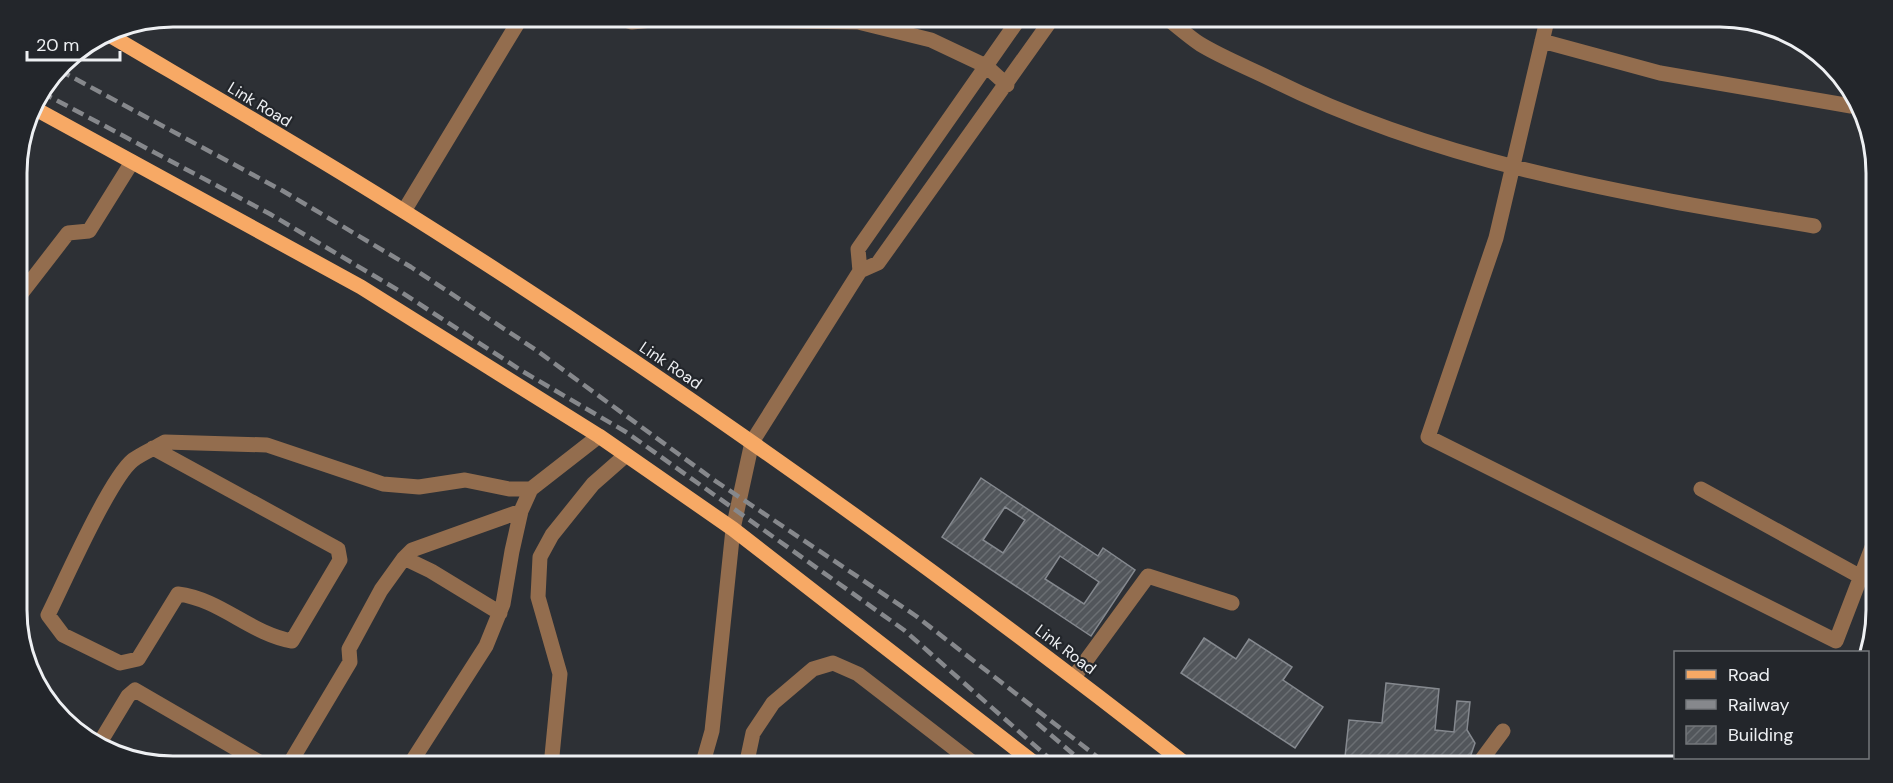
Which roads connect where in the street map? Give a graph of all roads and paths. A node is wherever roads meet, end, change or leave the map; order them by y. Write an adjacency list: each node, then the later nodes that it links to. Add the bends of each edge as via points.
1 (515, 27): 15 (street)
2 (879, 27): 9 (street, via 932,40)
3 (1013, 27): 9 (street)
4 (1047, 27): 10 (street)
5 (1178, 27): 14 (street, via 1200,44 1328,107 1399,135)
6 (1545, 27): 8 (street)
7 (116, 39): 15 (main road, Link Road)
8 (1542, 41): 11 (street, via 1660,73); 14 (street)
9 (986, 66): 10 (street); 17 (street, via 858,249)
10 (1008, 85): 17 (street, via 879,263)
11 (1849, 106)
12 (40, 112): 13 (main road)
13 (132, 162): 18 (street, via 90,231 68,233); 19 (main road, via 361,287)
14 (1513, 167): 16 (street, via 1678,203); 32 (street, via 1496,238 1428,436)
15 (404, 211): 20 (main road, Link Road)
16 (1814, 226)
17 (860, 271): 20 (street)
18 (27, 286)
19 (598, 436): 22 (main road); 23 (street)
20 (752, 442): 26 (street); 33 (main road, Link Road)
21 (153, 448): 21 (street, via 131,461 109,494 48,615 63,635 120,663 138,659 178,594 195,596 276,638 292,641 340,560 338,549); 23 (street, via 165,442 267,445 383,484 419,487 465,480)
22 (626, 455): 26 (main road); 39 (street, via 594,484 552,535 540,557 538,597 560,674)
23 (531, 489): 25 (street)
24 (1701, 489): 29 (street)
25 (521, 511): 27 (street, via 412,550); 31 (street)
26 (733, 529): 40 (street, via 712,731); 43 (main road)
27 (404, 558): 31 (street); 37 (street, via 381,590 349,649 350,662)
28 (1866, 564): 29 (street)
29 (1861, 577): 32 (street)
30 (1232, 603): 33 (street, via 1148,576)
31 (500, 613): 38 (street, via 486,646)
32 (1840, 647)
33 (1074, 677): 44 (main road, Link Road)
34 (1503, 731): 45 (street)
35 (103, 738): 36 (street, via 135,690)
36 (249, 756)
37 (294, 756)
38 (415, 756)
39 (552, 756)
40 (705, 756)
41 (748, 756): 42 (street, via 753,733 773,703 813,669 833,663 858,674)
42 (964, 756)
43 (1025, 756)
44 (1175, 756)
45 (1484, 756)

